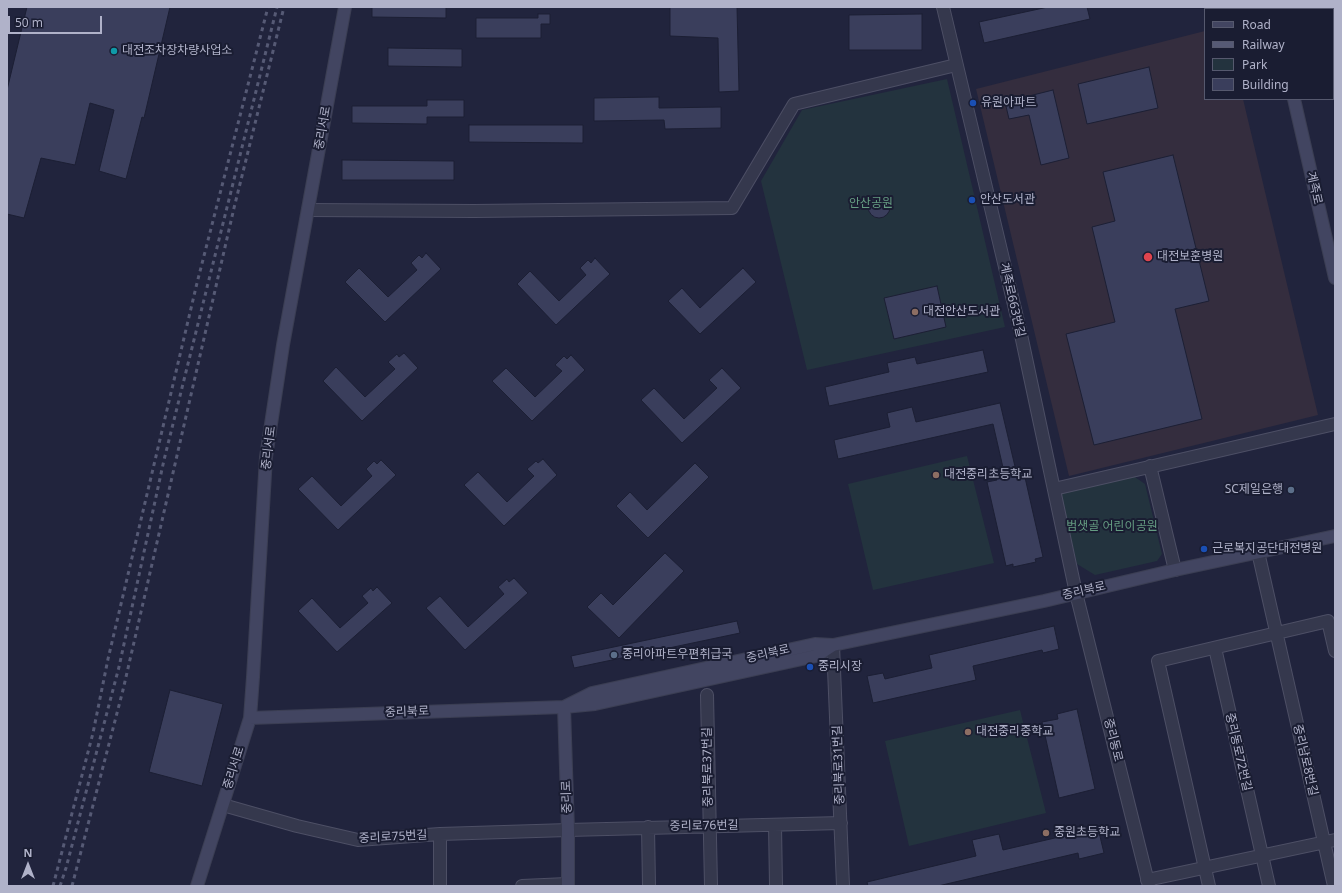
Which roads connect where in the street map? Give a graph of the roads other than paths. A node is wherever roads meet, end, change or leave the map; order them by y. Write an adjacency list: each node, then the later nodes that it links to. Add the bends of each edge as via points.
1 (345, 7): 5 (main road, 중리서로)
2 (943, 7): 3 (street, 계족로663번길)
3 (956, 64): 5 (street, via 794,104 732,208 474,212); 9 (street, 계족로663번길, via 1020,330)
4 (1294, 100): 6 (main road, 계족로)
5 (308, 210): 20 (main road, 중리서로, via 283,345 266,457)
6 (1335, 278)
7 (1335, 424): 8 (street)
8 (1150, 466): 9 (street); 12 (street)
9 (1054, 489): 13 (street, 계족로663번길)
10 (1335, 536): 11 (main road, 중리북로)
11 (1258, 552): 12 (main road, 중리북로); 14 (street, 중리남로8번길)
12 (1175, 570): 13 (main road, 중리북로)
13 (1076, 593): 15 (main road, 중리북로); 31 (street, 중리동로)
14 (1276, 633): 16 (street); 17 (street, via 1328,621); 28 (street, 중리남로8번길)
15 (833, 645): 19 (main road, 중리북로, via 815,644 592,693); 22 (street, 중리북로31번길)
16 (1215, 648): 29 (street, 중리동로72번길); 30 (street, via 1158,661)
17 (1335, 651)
18 (707, 695): 24 (street, 중리북로37번길)
19 (564, 707): 20 (main road, 중리북로); 26 (main road, 중리로)
20 (250, 718): 21 (main road, 중리서로)
21 (223, 805): 27 (street, 중리로75번길, via 358,840); 33 (main road, 중리서로)
22 (841, 823): 23 (street, 중리로76번길); 39 (street, 중리북로31번길)
23 (775, 825): 24 (street, 중리로76번길); 38 (street)
24 (709, 826): 25 (street, 중리로76번길); 37 (street, 중리북로37번길)
25 (648, 827): 26 (street, 중리로76번길); 36 (street)
26 (568, 830): 27 (street, 중리로75번길); 32 (main road, 중리로)
27 (440, 834): 34 (street)
28 (1330, 841): 29 (street); 42 (street, 중리남로8번길)
29 (1261, 856): 30 (street); 41 (street, 중리동로72번길)
30 (1205, 868): 31 (street); 40 (street)
31 (1148, 883)
32 (567, 885): 35 (street)
33 (197, 886)
34 (440, 886)
35 (522, 886)
36 (649, 886)
37 (711, 886)
38 (776, 886)
39 (843, 886)
40 (1209, 886)
41 (1269, 886)
42 (1334, 886)

